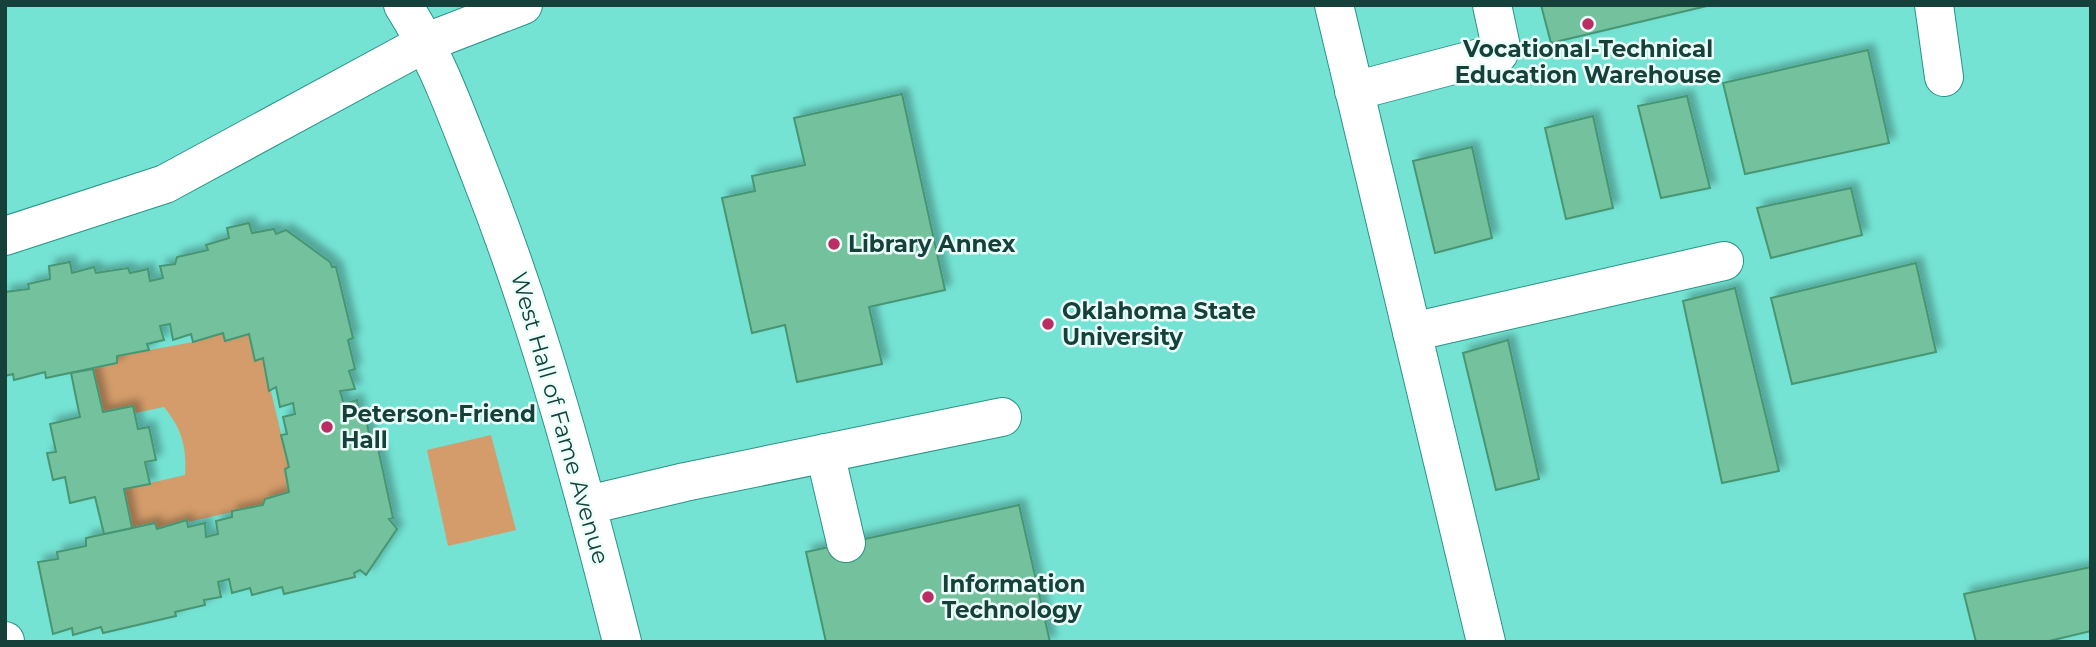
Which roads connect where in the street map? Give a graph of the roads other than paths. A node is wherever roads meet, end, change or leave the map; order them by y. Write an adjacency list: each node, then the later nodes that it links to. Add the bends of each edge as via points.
1 (403, 5): 6 (main road, West Hall of Fame Avenue)
2 (523, 5): 6 (main road)
3 (1334, 5): 8 (main road)
4 (1492, 5): 8 (main road, via 1499,53)
5 (1934, 5): 7 (main road)
6 (427, 42): 9 (main road, via 165,184); 14 (main road, West Hall of Fame Avenue, via 512,255)
7 (1944, 77)
8 (1354, 91): 11 (main road)
9 (5, 236)
10 (1724, 261): 11 (main road)
11 (1412, 331): 17 (main road)
12 (1002, 417): 13 (main road)
13 (825, 453): 14 (main road); 15 (main road)
14 (588, 505): 16 (main road, West Hall of Fame Avenue)
15 (846, 543)
16 (622, 642)
17 (1486, 642)

